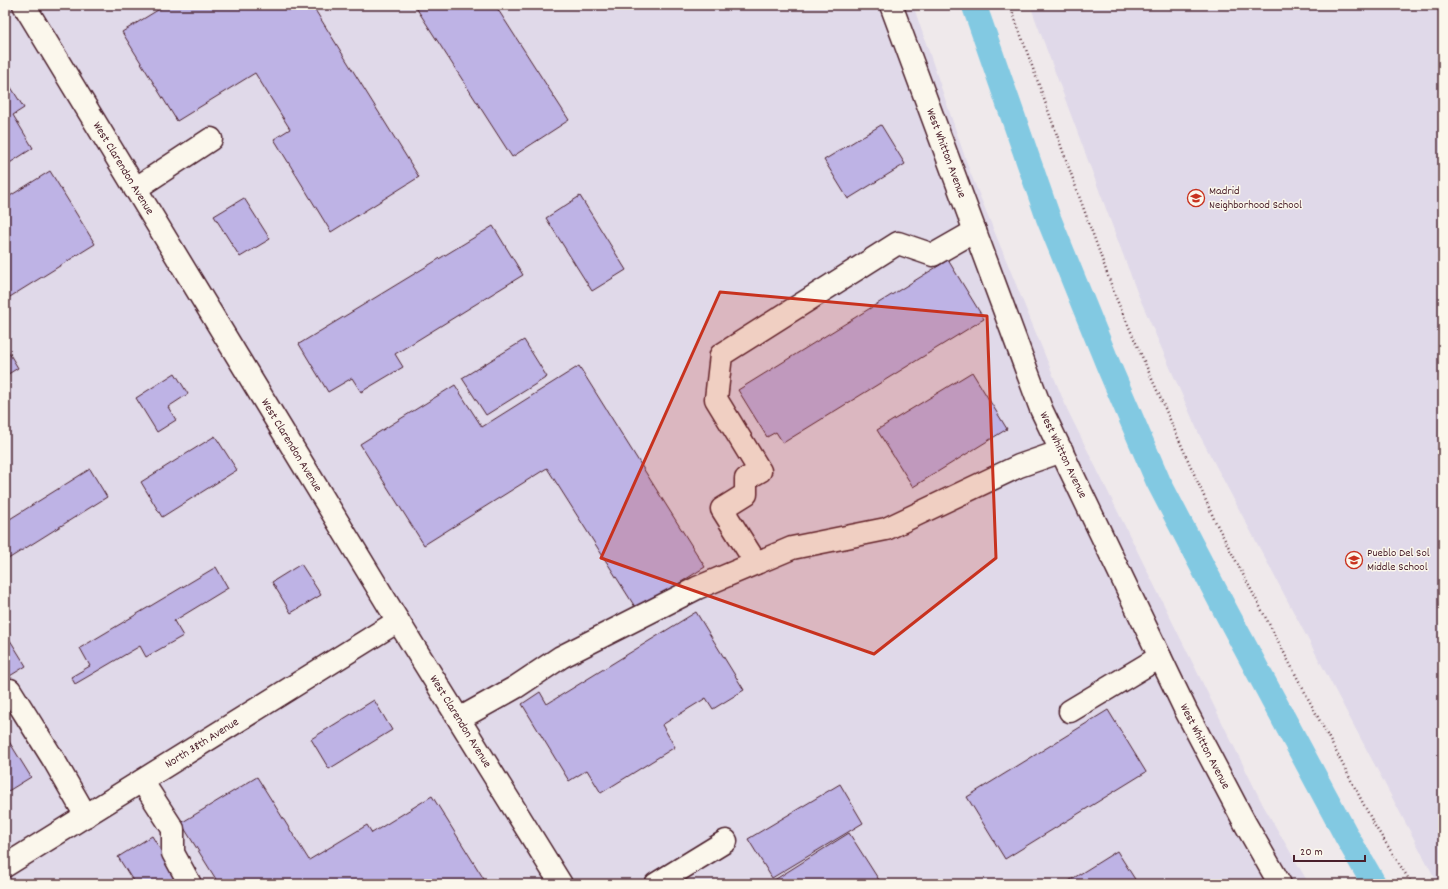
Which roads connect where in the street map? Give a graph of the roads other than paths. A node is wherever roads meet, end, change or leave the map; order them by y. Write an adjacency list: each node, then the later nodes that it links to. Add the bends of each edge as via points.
1 (24, 5): 4 (street, West Clarendon Avenue)
2 (891, 5): 5 (street, West Whitton Avenue)
3 (211, 139): 4 (street)
4 (135, 189): 8 (street, West Clarendon Avenue)
5 (975, 231): 6 (street, West Whitton Avenue, via 1041,409); 7 (street, via 933,255 898,243 721,356 716,399 760,471 746,479 746,494 722,509)
6 (1062, 451): 7 (street, via 1019,466 886,529 792,548); 9 (street, West Whitton Avenue)
7 (756, 563): 12 (street, via 697,588 561,657 516,687)
8 (398, 621): 12 (street, West Clarendon Avenue); 13 (street, North 38th Avenue)
9 (1160, 657): 11 (street); 20 (street, West Whitton Avenue, via 1186,711)
10 (10, 690): 14 (street)
11 (1070, 711)
12 (459, 719): 18 (street, West Clarendon Avenue)
13 (142, 781): 14 (street, North 38th Avenue); 17 (street, via 173,829 173,853)
14 (86, 816): 16 (street, North 38th Avenue)
15 (726, 841): 19 (street)
16 (5, 866)
17 (190, 884)
18 (561, 884)
19 (656, 884)
20 (1280, 884)

